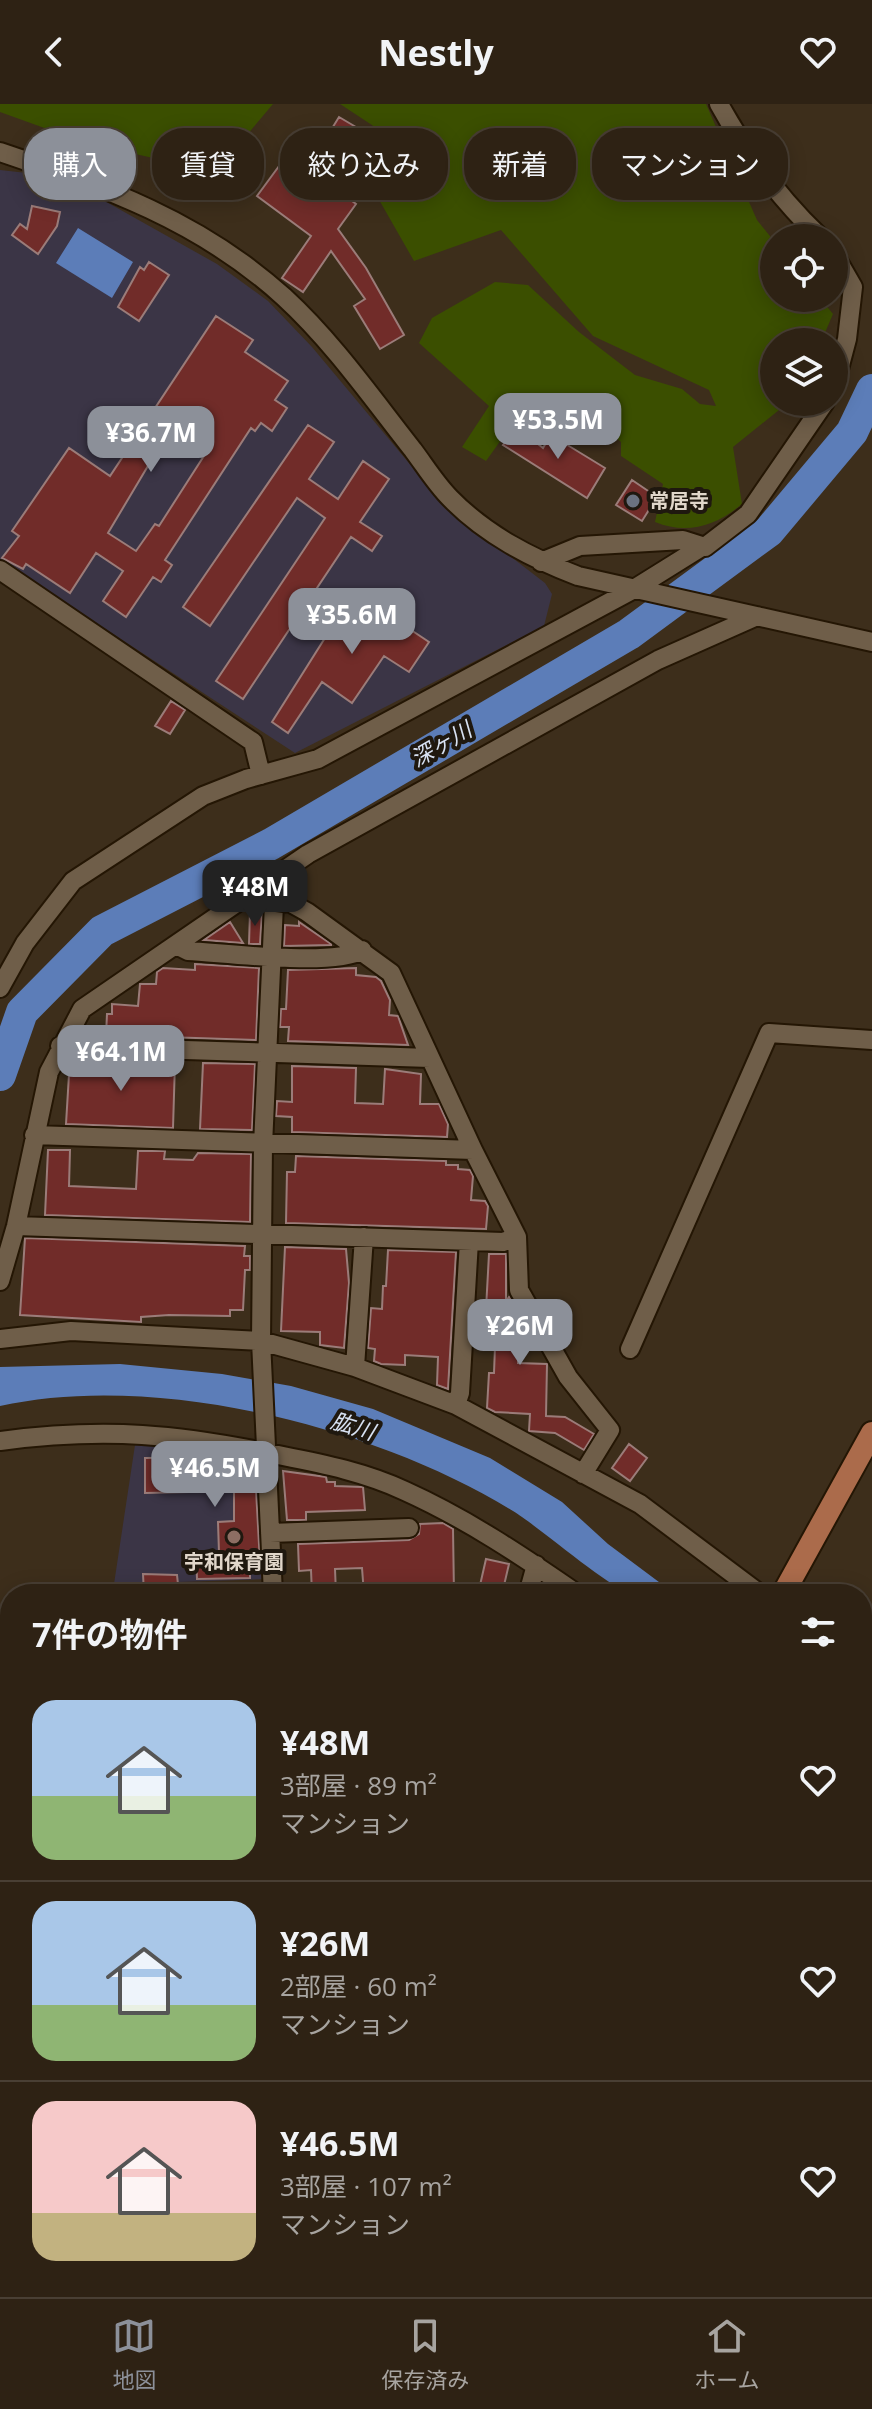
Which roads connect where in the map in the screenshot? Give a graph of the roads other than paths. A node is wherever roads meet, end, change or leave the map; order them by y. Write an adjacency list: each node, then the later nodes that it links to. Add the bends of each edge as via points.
1 (719, 104): 3 (street, via 744,150)
2 (0, 152): 8 (street, via 166,214 225,249 333,348 450,498 496,536)
3 (807, 224)
4 (848, 278): 5 (street, via 853,287)
5 (848, 330)
6 (815, 416): 7 (street, via 748,514)
7 (703, 546): 8 (street, via 683,540 580,546); 10 (street)
8 (541, 562): 10 (street)
9 (0, 570): 13 (street, via 253,742)
10 (642, 591): 11 (street); 13 (street, via 318,759)
11 (749, 614): 12 (street); 14 (street, via 308,854)
12 (872, 642)
13 (261, 775): 19 (street, via 203,796 73,881 25,943)
14 (249, 895): 15 (street); 16 (street)
15 (274, 904): 17 (street, via 289,902); 18 (street)
16 (178, 946): 18 (street); 21 (street, via 82,1009)
17 (362, 950): 18 (street, via 350,958); 23 (street, via 391,973)
18 (270, 956): 22 (street)
19 (0, 988)
20 (864, 1038): 35 (street, via 769,1033)
21 (60, 1046): 22 (street); 24 (street)
22 (267, 1053): 23 (street); 25 (street)
23 (430, 1058): 26 (street)
24 (34, 1135): 25 (street); 27 (street)
25 (263, 1145): 26 (street); 28 (street)
26 (473, 1150): 30 (street)
27 (16, 1226): 28 (street); 32 (street)
28 (262, 1234): 29 (street); 34 (street)
29 (364, 1237): 31 (street); 36 (street)
30 (517, 1237): 31 (street); 41 (street, via 519,1290 568,1377 610,1430)
31 (469, 1241): 37 (street)
32 (0, 1281)
33 (0, 1339): 34 (street, via 71,1331)
34 (261, 1341): 36 (street); 40 (street)
35 (630, 1349)
36 (355, 1367): 37 (street)
37 (456, 1405): 41 (street)
38 (872, 1433): 49 (main road)
39 (0, 1441): 40 (street, via 68,1432 139,1433)
40 (267, 1448): 43 (street); 44 (street, via 403,1490 470,1523)
41 (583, 1474): 48 (street, via 640,1504)
42 (409, 1528): 43 (street)
43 (270, 1533): 45 (street)
44 (536, 1565): 46 (street); 47 (street)
45 (273, 1584)
46 (531, 1584)
47 (563, 1584)
48 (747, 1584)
49 (789, 1584)

